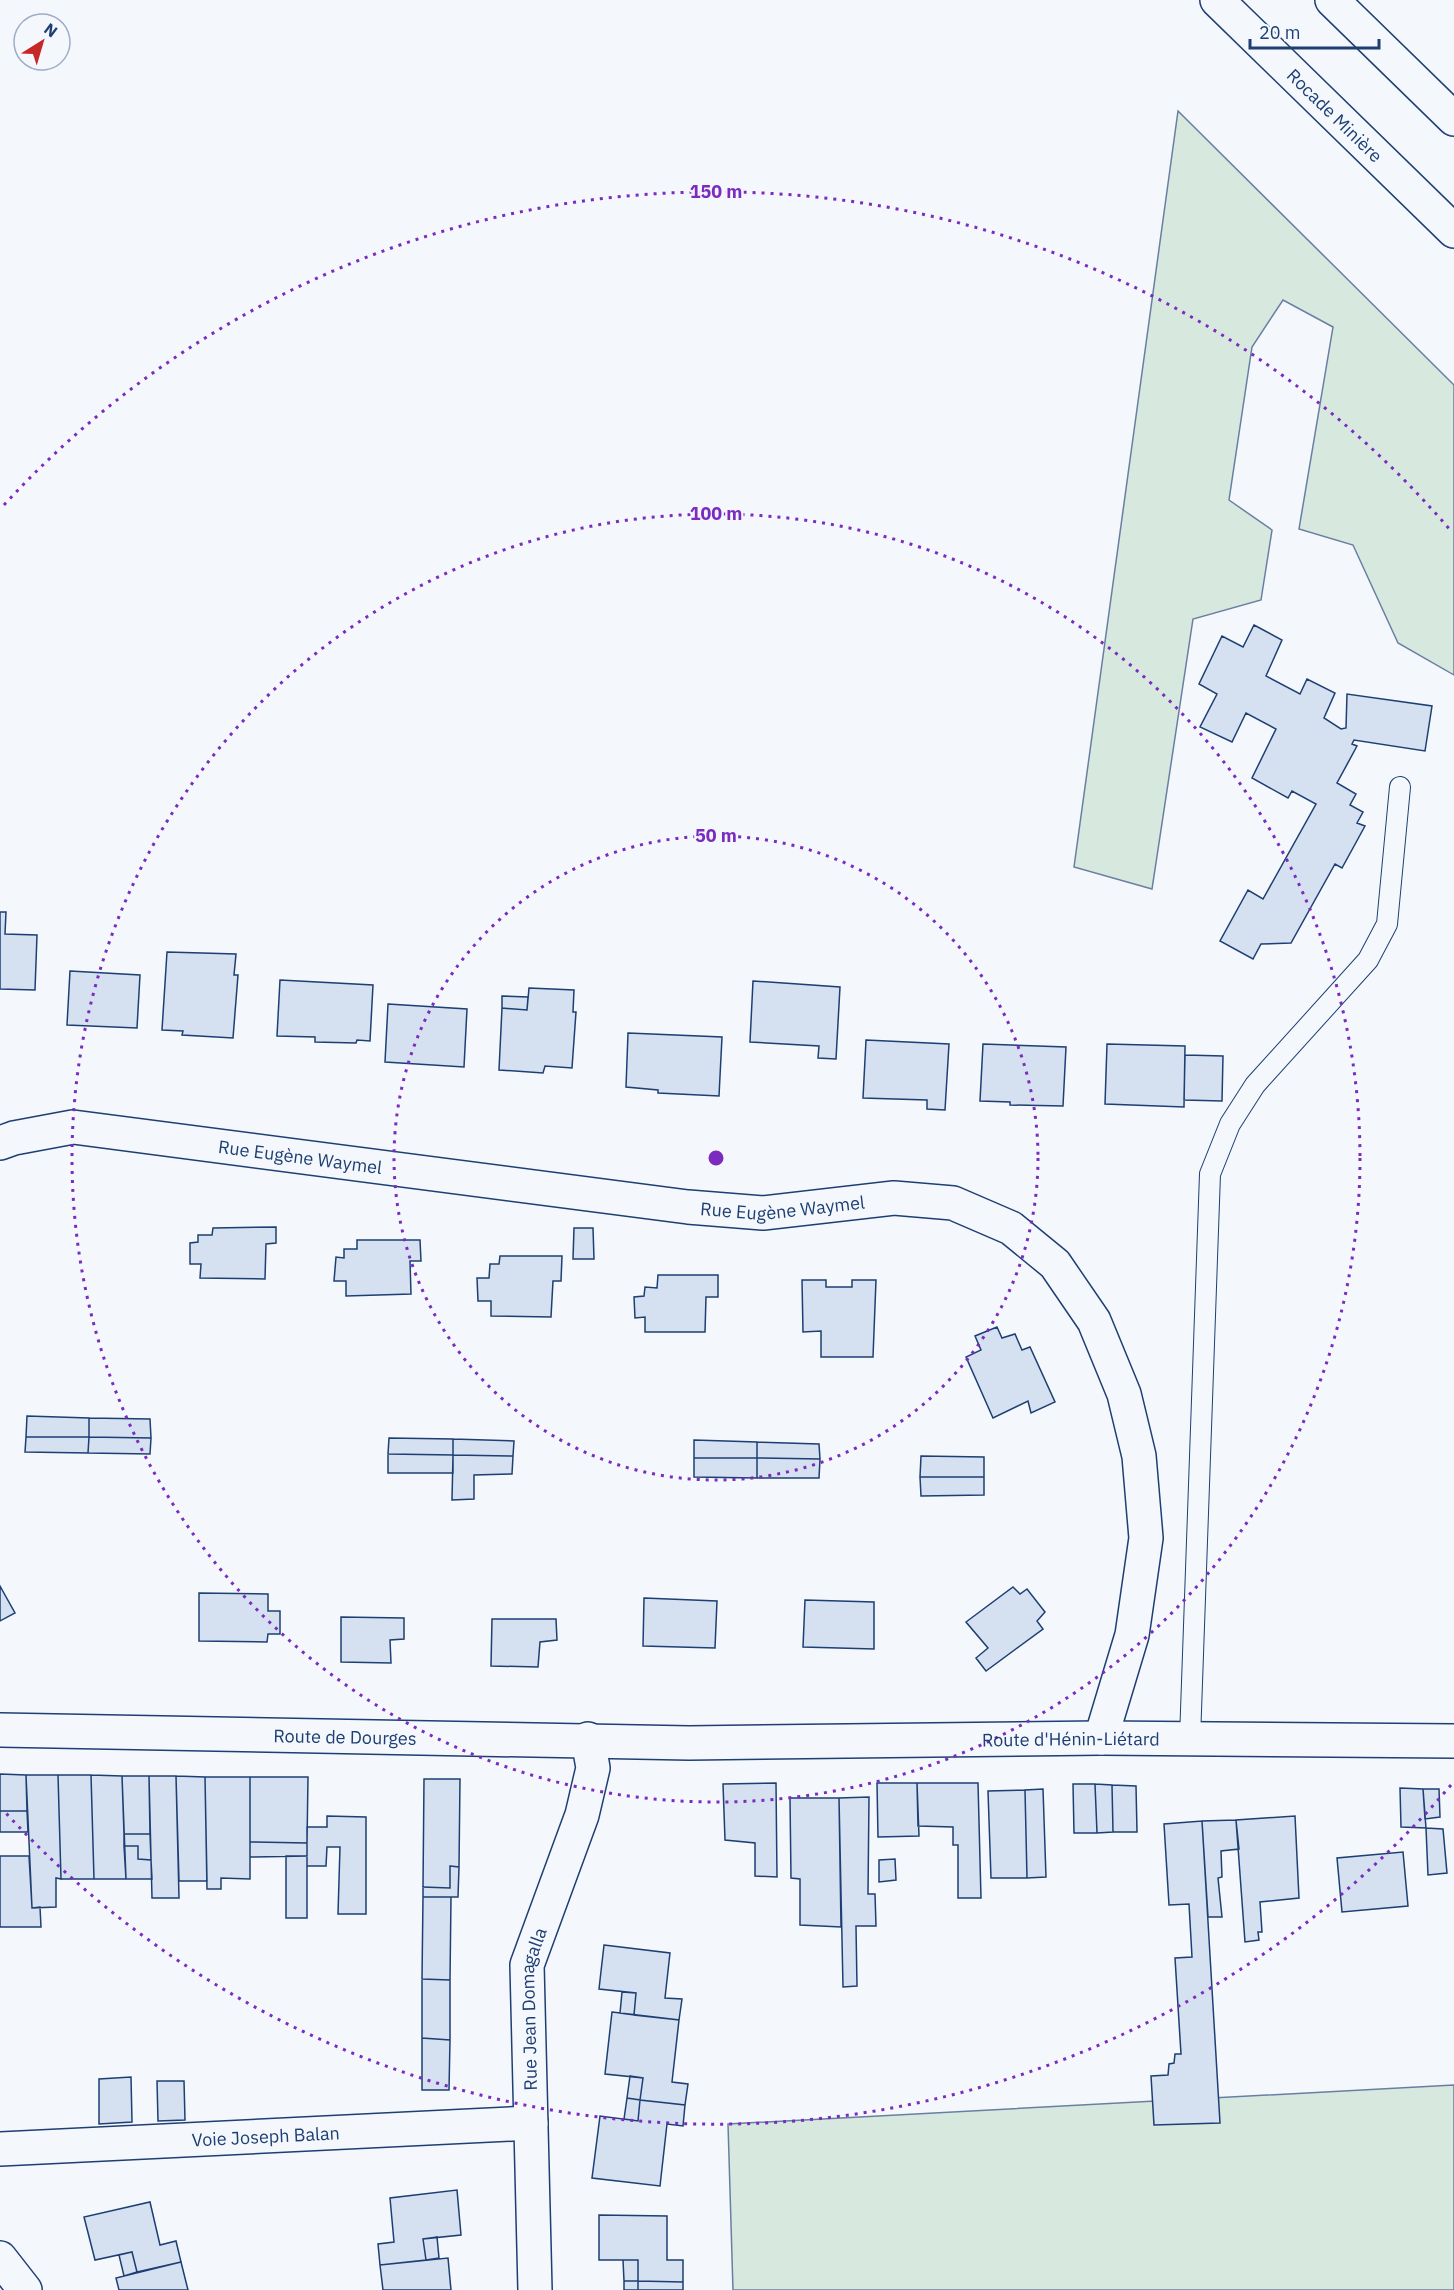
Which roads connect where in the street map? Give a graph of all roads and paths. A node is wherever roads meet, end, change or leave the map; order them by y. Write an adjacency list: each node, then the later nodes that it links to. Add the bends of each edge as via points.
1 (1217, 0): 4 (main road, Rocade Minière)
2 (1332, 0): 3 (main road)
3 (1454, 119)
4 (1454, 231)
5 (1400, 787): 10 (lane, via 1387,924 1368,960 1255,1084 1230,1124 1210,1174)
6 (0, 1143): 8 (main road, Rue Eugène Waymel, via 73,1127 688,1207 763,1213 894,1198 953,1203 1011,1228 1054,1264 1094,1321 1124,1394 1139,1456 1146,1538 1132,1635)
7 (0, 1730): 9 (main road, Route de Dourges)
8 (1101, 1738): 10 (main road, Route d'Hénin-Liétard); 12 (main road, Route d'Hénin-Liétard)
9 (588, 1739): 12 (main road, Route de Dourges); 13 (main road, Rue Jean Domagalla, via 593,1768 582,1815 527,1965)
10 (1190, 1739): 11 (main road, Route d'Hénin-Liétard)
11 (1454, 1741)
12 (689, 1743)
13 (531, 2123): 14 (main road, Voie Joseph Balan); 17 (main road, Rue Jean Domagalla)
14 (0, 2149)
15 (0, 2258): 16 (main road)
16 (25, 2290)
17 (535, 2290)

